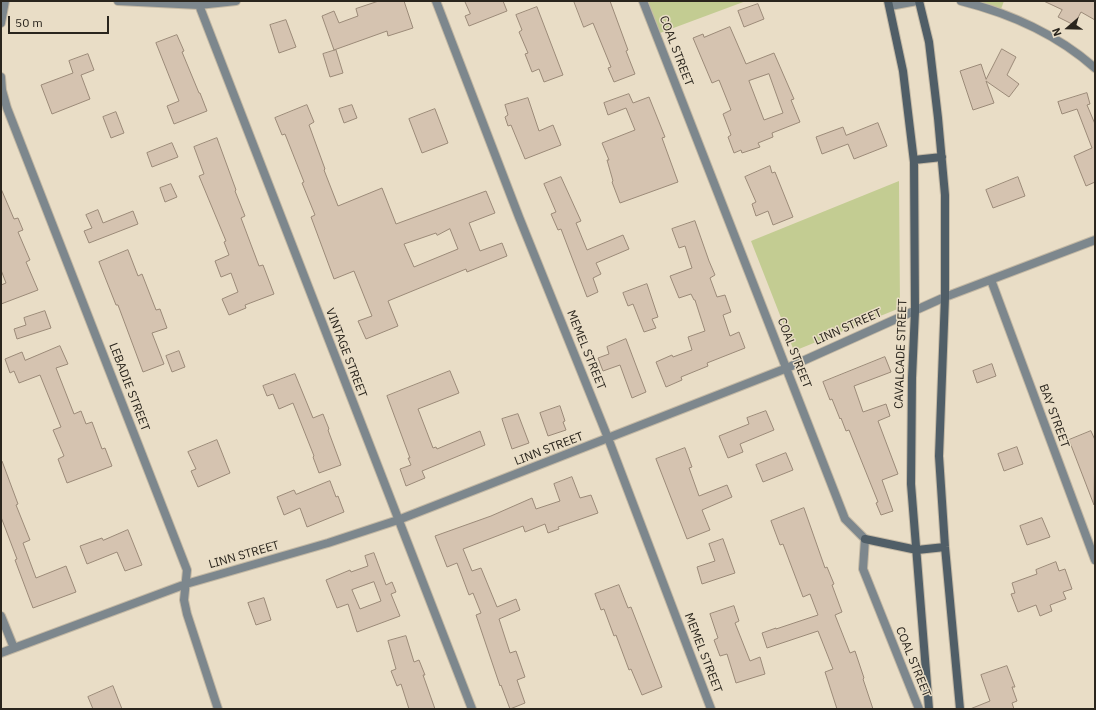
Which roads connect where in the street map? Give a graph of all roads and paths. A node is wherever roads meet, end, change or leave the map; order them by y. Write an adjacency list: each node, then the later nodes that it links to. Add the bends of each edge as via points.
1 (5, 1): 10 (street)
2 (118, 1): 9 (street)
3 (236, 1): 9 (street)
4 (436, 1): 20 (street, MEMEL STREET)
5 (643, 1): 19 (street, COAL STREET)
6 (918, 1): 8 (street); 13 (main road, via 929,42)
7 (961, 1): 11 (street, via 986,7 1024,23 1085,59)
8 (889, 4): 14 (main road, CAVALCADE STREET, via 903,72)
9 (199, 5): 21 (street, VINTAGE STREET)
10 (1, 23)
11 (1095, 68)
12 (1, 77): 26 (street, LEBADIE STREET, via 7,108 186,570)
13 (942, 156): 14 (main road); 17 (main road, via 945,195)
14 (914, 160): 18 (main road, CAVALCADE STREET)
15 (1095, 240): 16 (street, LINN STREET)
16 (991, 280): 17 (street, LINN STREET); 25 (street, BAY STREET)
17 (945, 297): 18 (street, LINN STREET); 23 (main road, via 939,456)
18 (915, 311): 19 (street, LINN STREET); 24 (main road, CAVALCADE STREET, via 911,484)
19 (787, 368): 20 (street, LINN STREET); 22 (street, COAL STREET, via 845,519)
20 (608, 438): 21 (street, LINN STREET); 32 (street, MEMEL STREET)
21 (398, 520): 26 (street, LINN STREET); 31 (street, VINTAGE STREET)
22 (865, 539): 24 (main road); 33 (street, COAL STREET, via 863,569)
23 (945, 547): 24 (main road); 35 (main road)
24 (916, 550): 34 (main road, CAVALCADE STREET)
25 (1095, 560)
26 (186, 584): 28 (street, LINN STREET); 30 (street, LEBADIE STREET, via 184,600 187,614)
27 (1, 616): 28 (street)
28 (14, 648): 29 (street, LINN STREET)
29 (1, 653)
30 (218, 709)
31 (472, 709)
32 (711, 709)
33 (919, 709)
34 (929, 709)
35 (960, 709)

